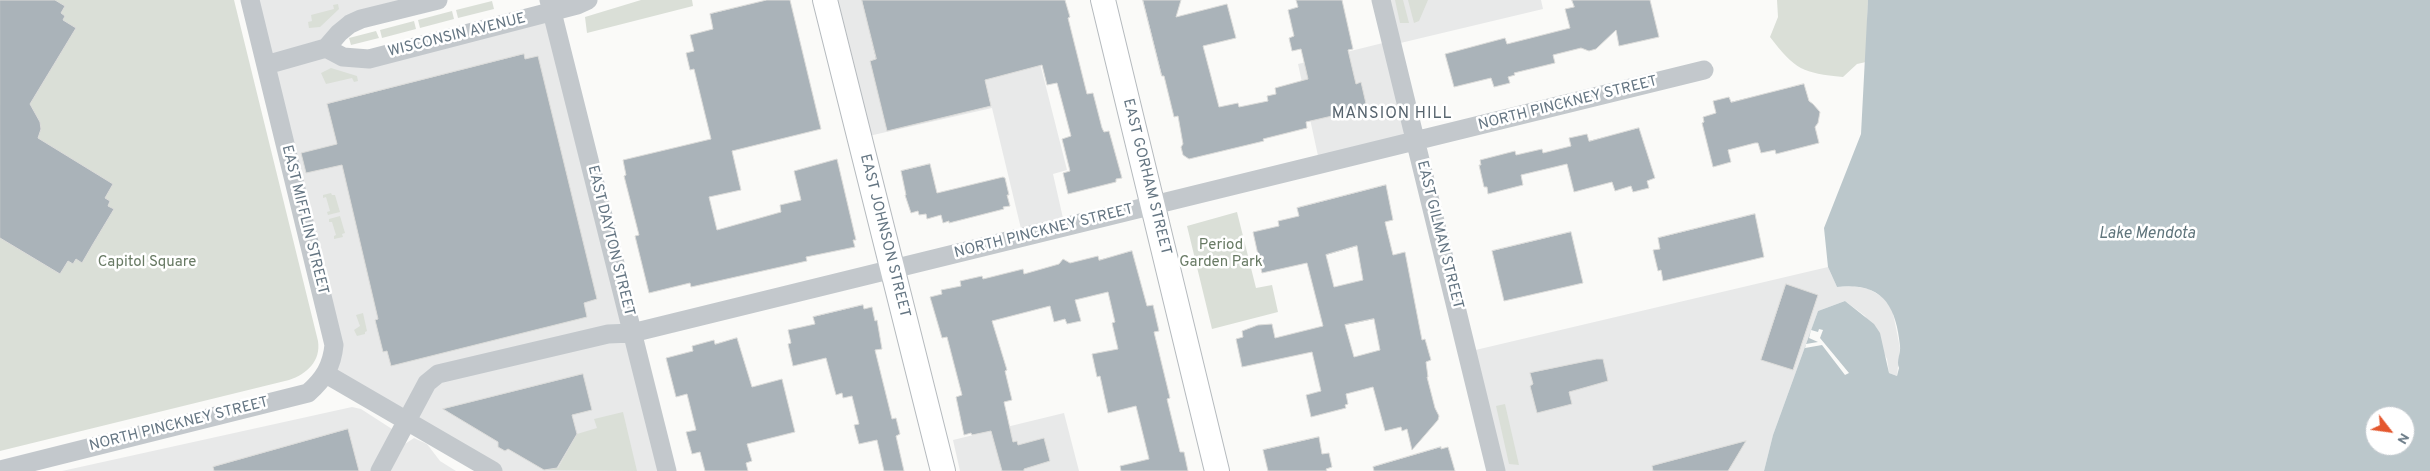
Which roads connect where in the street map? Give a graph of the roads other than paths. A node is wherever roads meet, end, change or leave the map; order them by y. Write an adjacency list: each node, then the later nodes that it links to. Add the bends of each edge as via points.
1 (250, 0): 9 (street, EAST MIFFLIN STREET)
2 (438, 0): 8 (street, via 350,24)
3 (588, 0): 7 (street, WISCONSIN AVENUE, via 577,5)
4 (825, 0): 13 (main road, EAST JOHNSON STREET)
5 (1103, 0): 12 (main road, EAST GORHAM STREET)
6 (1381, 0): 11 (street, EAST GILMAN STREET)
7 (551, 6): 8 (street, WISCONSIN AVENUE, via 369,59 343,57); 14 (street, EAST DAYTON STREET)
8 (326, 48): 9 (street)
9 (266, 65): 15 (street, EAST MIFFLIN STREET, via 334,345)
10 (1704, 70): 11 (street, NORTH PINCKNEY STREET)
11 (1416, 140): 12 (street, NORTH PINCKNEY STREET); 24 (street, EAST GILMAN STREET)
12 (1153, 206): 13 (street, NORTH PINCKNEY STREET); 23 (main road, EAST GORHAM STREET)
13 (892, 269): 14 (street, NORTH PINCKNEY STREET); 22 (main road, EAST JOHNSON STREET)
14 (632, 333): 16 (street, NORTH PINCKNEY STREET, via 608,334 438,374 430,380); 21 (street, EAST DAYTON STREET)
15 (326, 374): 16 (street); 17 (street, NORTH PINCKNEY STREET, via 308,393)
16 (407, 420): 19 (street); 20 (street)
17 (26, 467): 18 (street, NORTH PINCKNEY STREET)
18 (0, 470)
19 (380, 471)
20 (493, 471)
21 (667, 471)
22 (943, 471)
23 (1217, 471)
24 (1496, 471)

